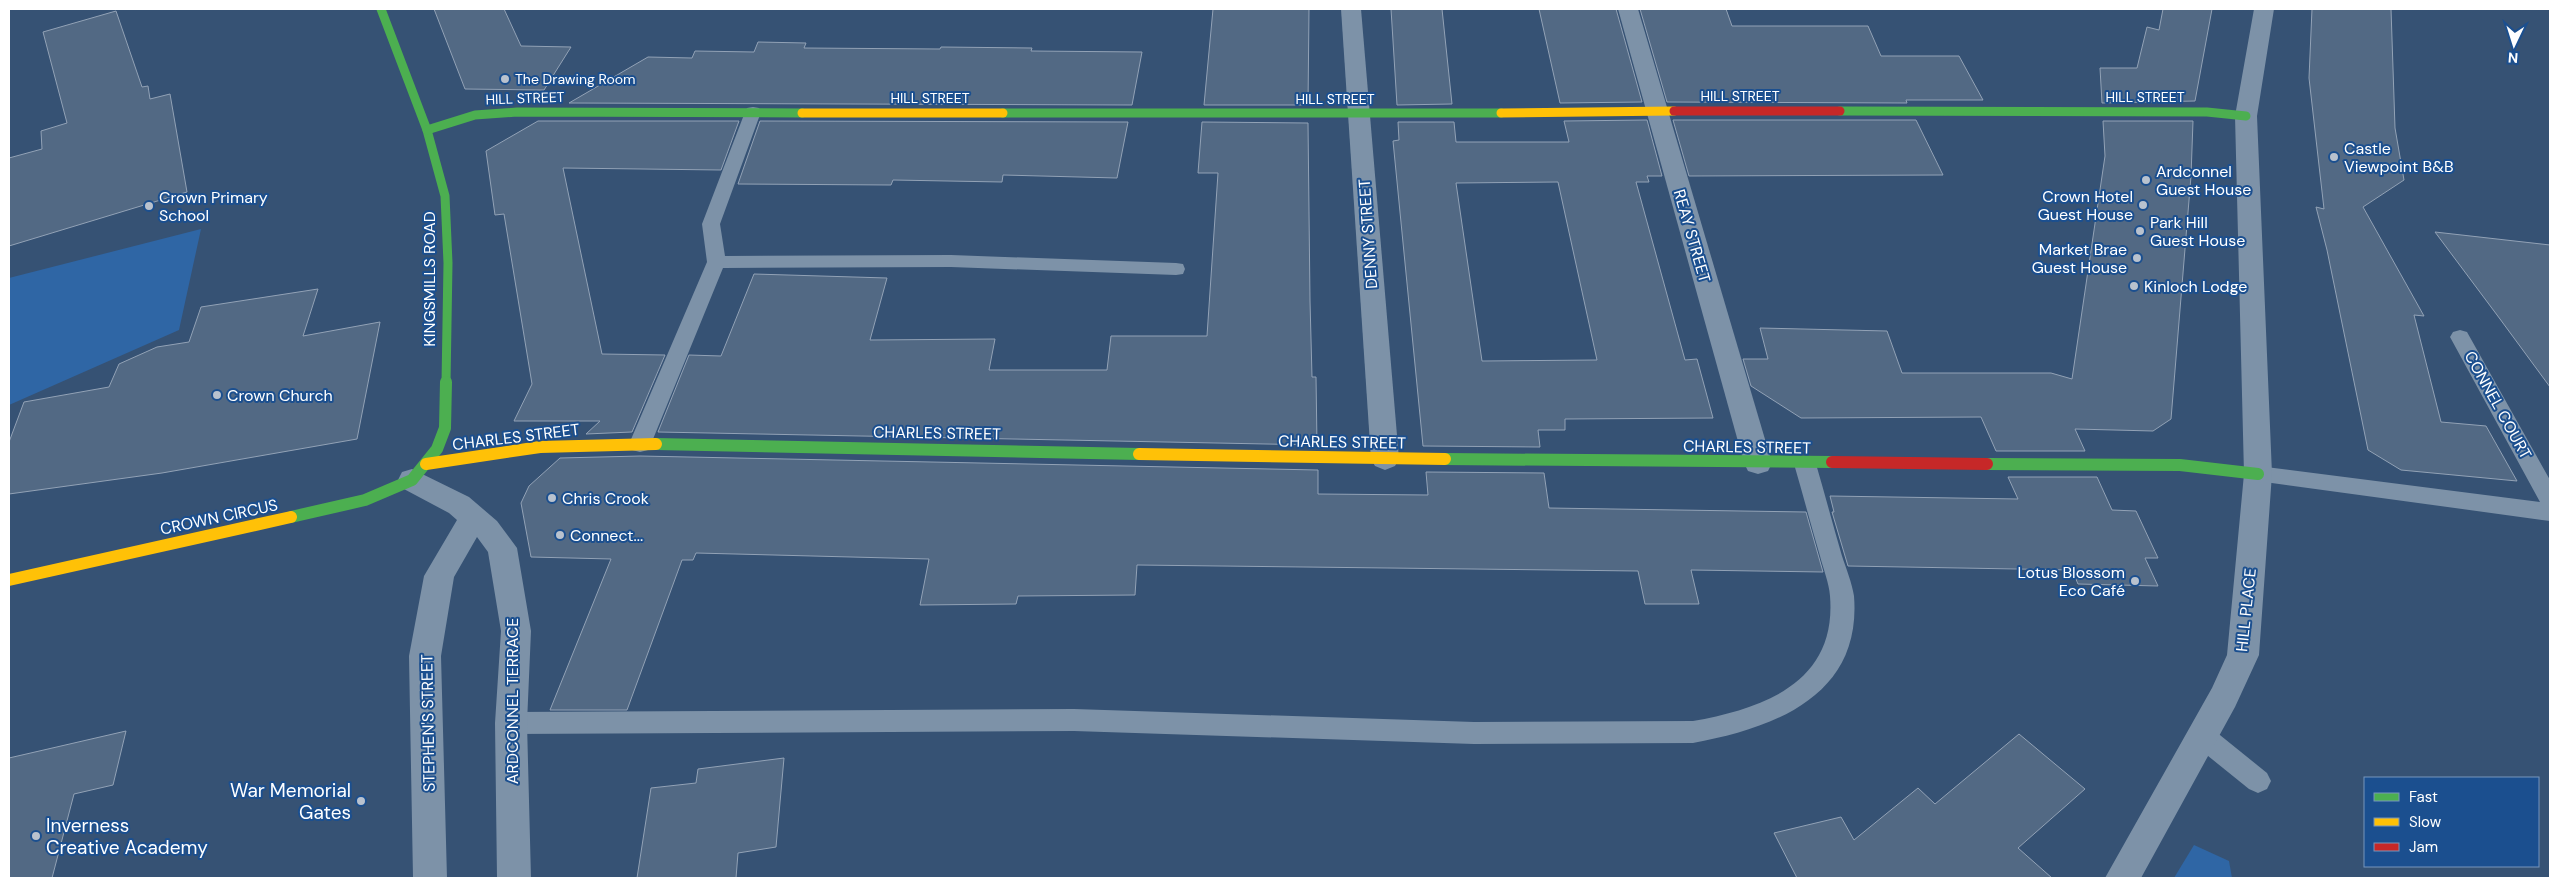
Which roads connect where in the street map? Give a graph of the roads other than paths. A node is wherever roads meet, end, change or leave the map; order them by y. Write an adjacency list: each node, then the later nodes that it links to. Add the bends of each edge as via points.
1 (382, 9): 9 (street, KINGSMILLS ROAD)
2 (1351, 9): 7 (street, DENNY STREET)
3 (1628, 9): 5 (street, REAY STREET)
4 (2264, 9): 8 (street, HILL PLACE)
5 (1656, 111): 7 (street, HILL STREET); 8 (street, HILL STREET, via 2197,112); 15 (street, REAY STREET)
6 (753, 112): 7 (street, HILL STREET); 9 (street, HILL STREET, via 475,114); 10 (lane, via 711,224)
7 (1359, 114): 14 (street, DENNY STREET)
8 (2246, 116): 18 (street, HILL PLACE)
9 (427, 130): 17 (street, KINGSMILLS ROAD, via 445,196 448,263 444,428 437,449)
10 (716, 262): 11 (lane, via 951,261); 13 (lane)
11 (1176, 269)
12 (2460, 337): 19 (lane, CONNEL COURT)
13 (640, 444): 14 (street, CHARLES STREET); 17 (street, CHARLES STREET, via 540,447)
14 (1385, 459): 15 (street, CHARLES STREET)
15 (1758, 463): 16 (street, CHARLES STREET)
16 (1805, 464): 18 (street, CHARLES STREET, via 2180,465); 23 (lane, via 1842,595 1844,617 1841,635 1820,678 1792,700 1759,718 1727,727 1693,732 1474,732 1074,720)
17 (419, 472): 21 (street, ARDCONNEL TERRACE); 22 (street, CROWN CIRCUS, via 365,500)
18 (2258, 474): 20 (lane); 24 (street, HILL PLACE, via 2243,656)
19 (2550, 500)
20 (2550, 512)
21 (474, 519): 23 (street, ARDCONNEL TERRACE, via 502,548 516,631); 26 (street, STEPHEN'S STREET, via 439,576 425,656)
22 (9, 580)
23 (511, 723): 27 (street, ARDCONNEL TERRACE)
24 (2201, 735): 25 (lane); 28 (street)
25 (2258, 781)
26 (430, 878)
27 (514, 878)
28 (2122, 878)

